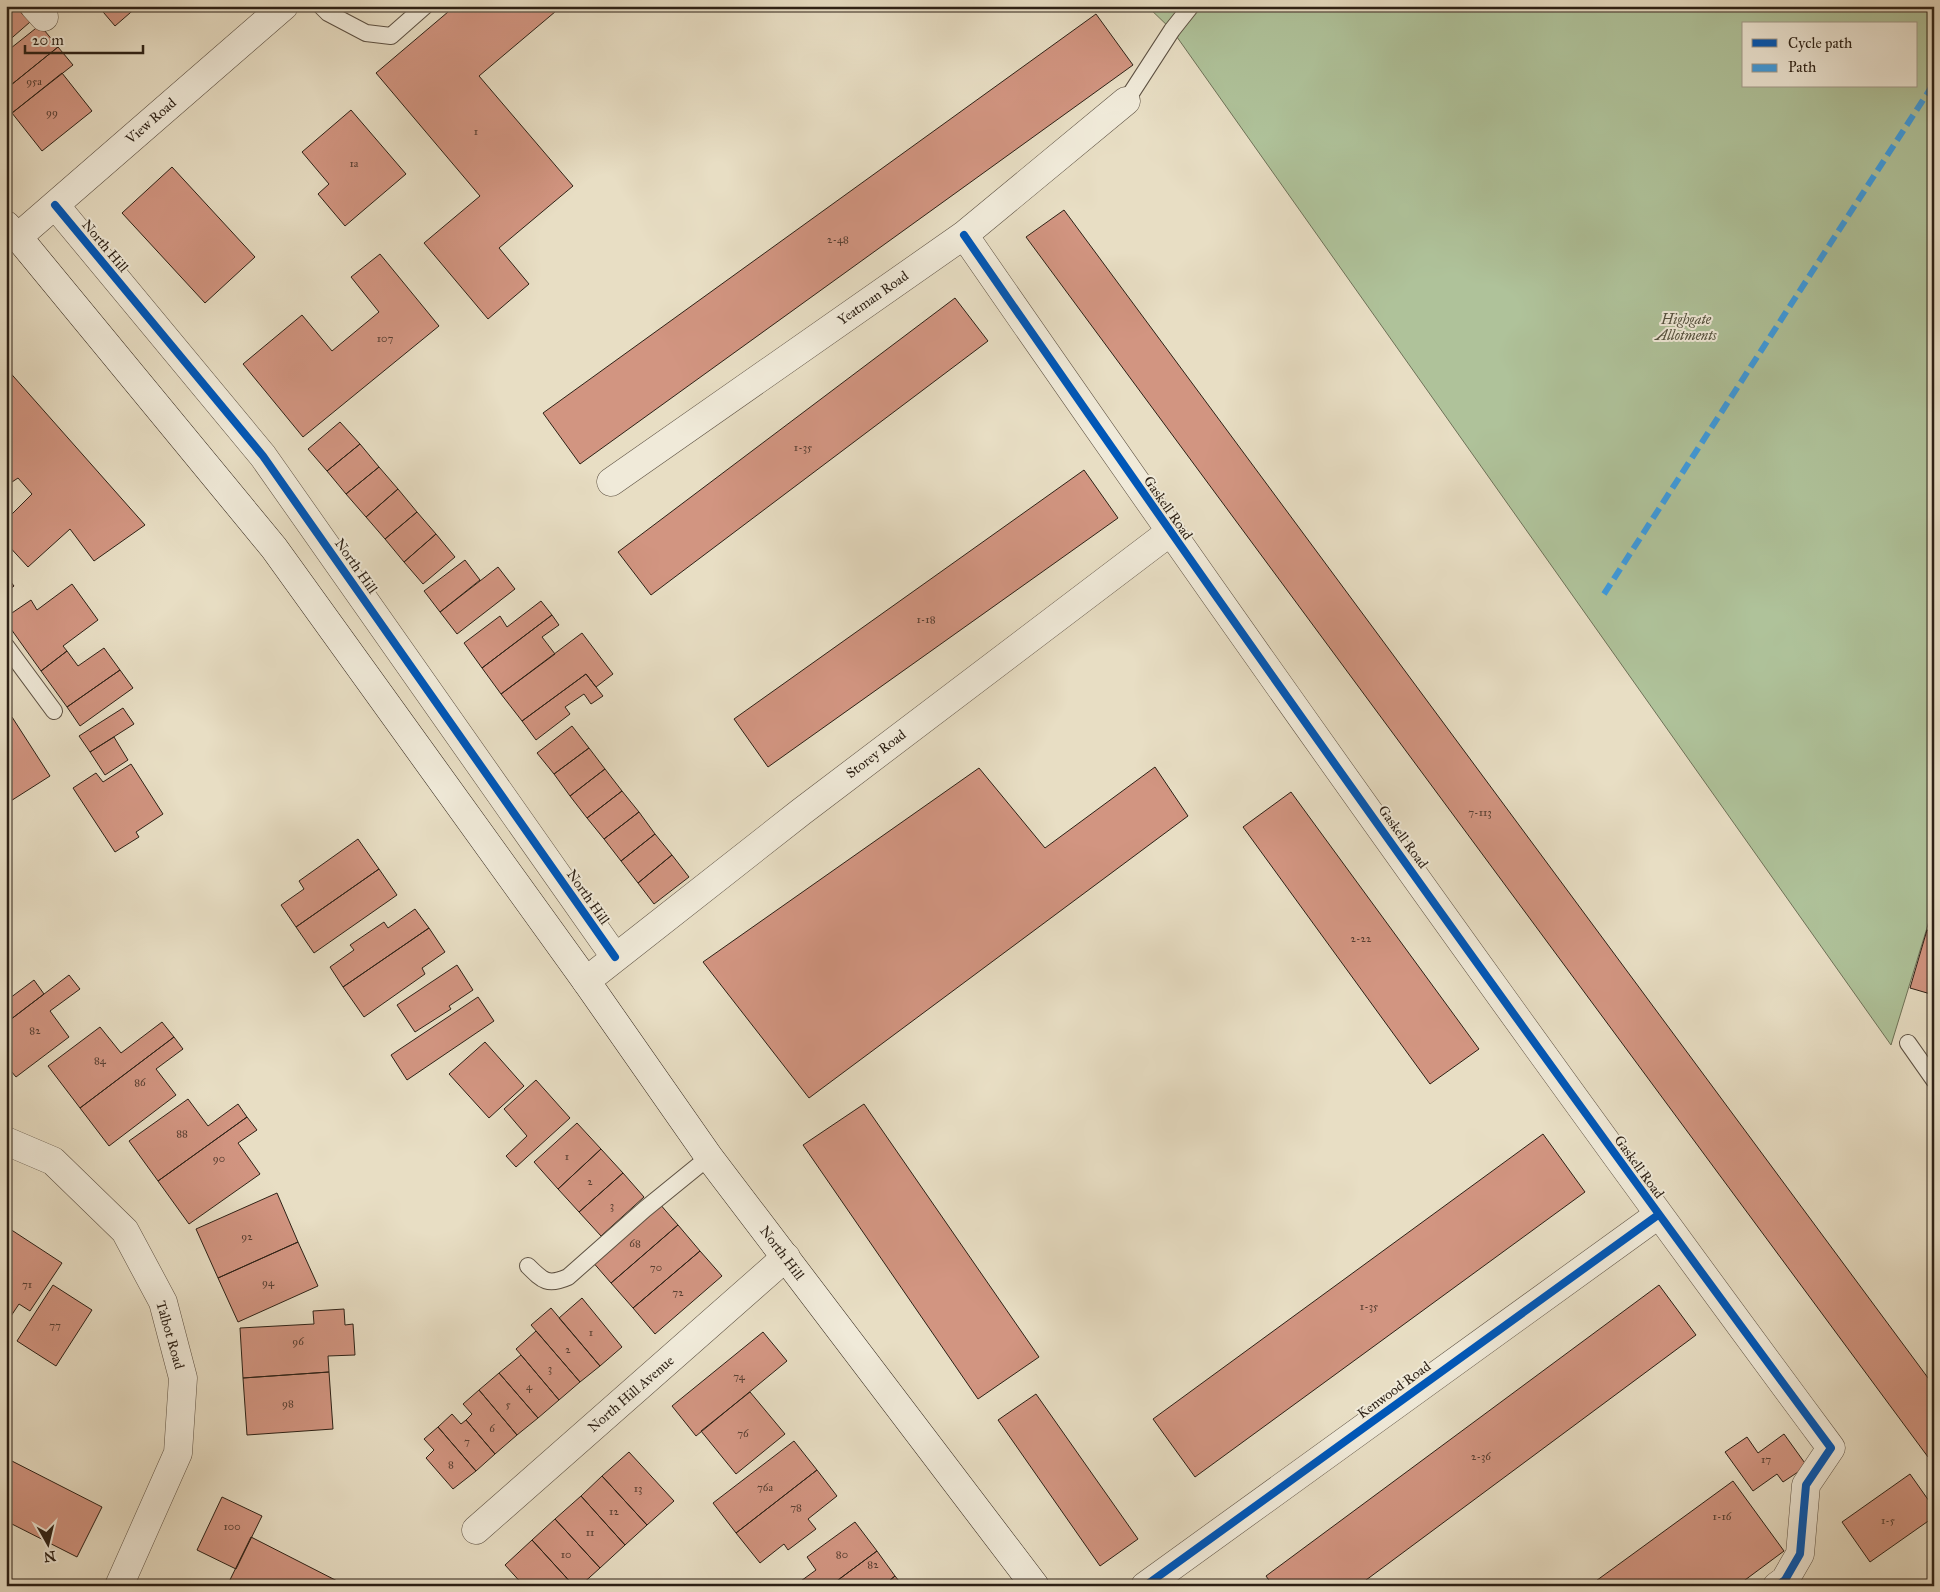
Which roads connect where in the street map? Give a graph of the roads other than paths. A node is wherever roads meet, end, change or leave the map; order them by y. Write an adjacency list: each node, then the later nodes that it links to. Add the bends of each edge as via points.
1 (284, 6): 6 (street, View Road)
2 (321, 6): 3 (lane, via 366,33 391,36)
3 (425, 6)
4 (1191, 6): 5 (lane)
5 (1126, 101): 8 (street, Yeatman Road)
6 (55, 205): 7 (street, View Road); 13 (street, North Hill, via 263,456)
7 (12, 231): 14 (street, North Hill, via 274,548)
8 (964, 235): 9 (street, Yeatman Road); 10 (street, Gaskell Road)
9 (611, 482)
10 (1170, 532): 13 (street, Storey Road); 19 (street, Gaskell Road)
11 (6, 646): 12 (lane)
12 (54, 711)
13 (615, 957): 14 (street, Storey Road)
14 (586, 981): 18 (street, North Hill)
15 (1908, 1043): 16 (lane)
16 (1934, 1080)
17 (6, 1140): 24 (street, Talbot Road, via 53,1161 126,1231 163,1302 183,1378 178,1453)
18 (709, 1157): 20 (street, North Hill); 21 (lane, via 645,1208 568,1277 555,1282 542,1280)
19 (1658, 1215): 27 (street, Kenwood Road); 28 (street, Gaskell Road, via 1831,1448 1806,1485 1800,1554 1785,1580)
20 (786, 1257): 22 (street, North Hill); 23 (street, North Hill Avenue)
21 (528, 1266)
22 (986, 1520): 25 (street); 26 (street, North Hill)
23 (476, 1530)
24 (119, 1586)
25 (1011, 1586)
26 (1036, 1586)
27 (1145, 1586)
28 (1777, 1586)

